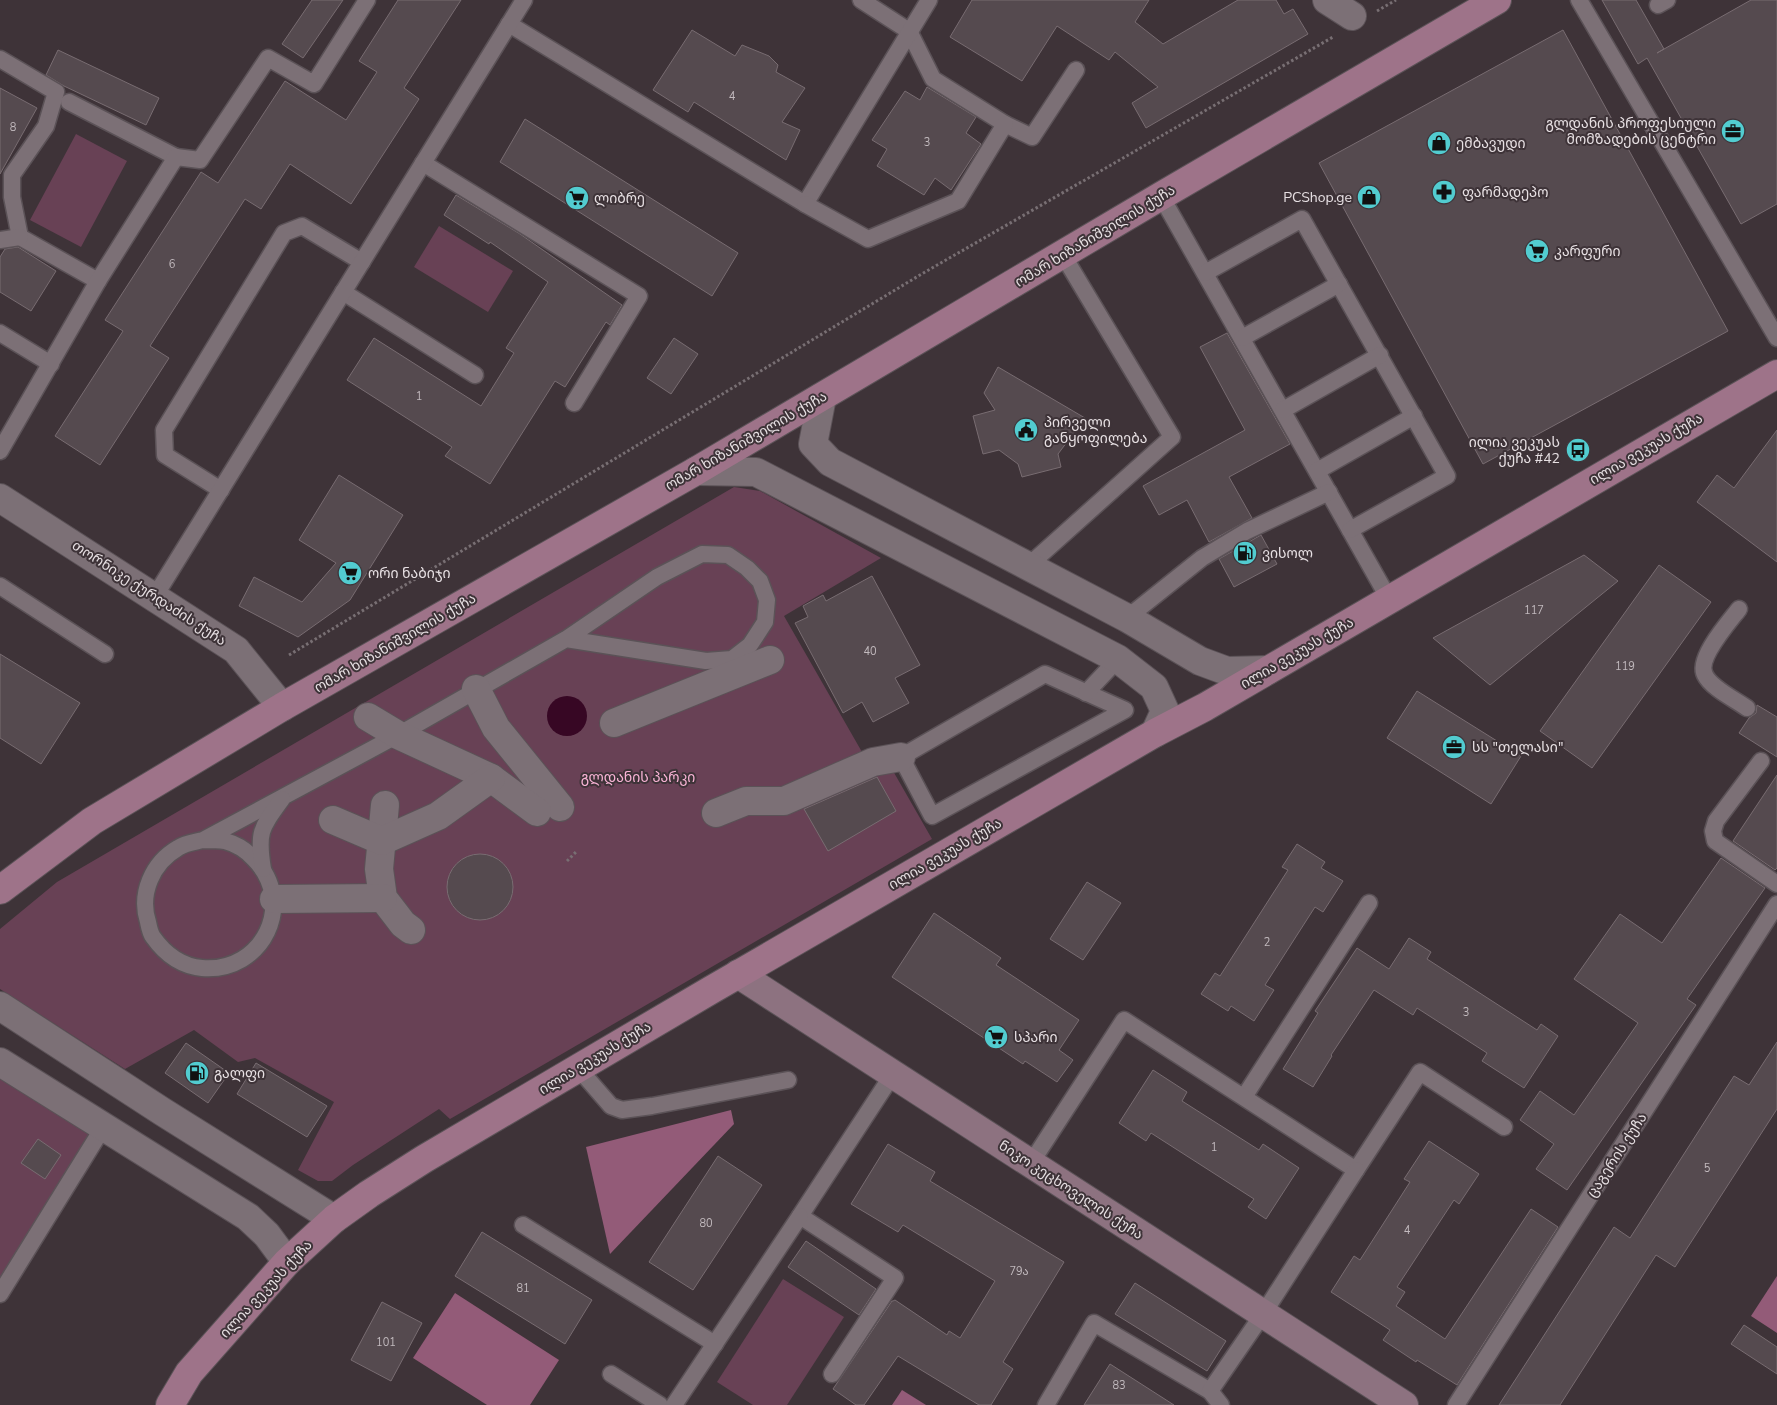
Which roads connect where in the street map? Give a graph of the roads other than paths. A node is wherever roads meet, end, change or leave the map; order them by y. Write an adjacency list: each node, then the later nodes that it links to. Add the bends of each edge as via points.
1 (367, 0): 15 (lane, via 314,84 268,58 200,160)
2 (524, 0): 9 (lane)
3 (861, 0): 10 (lane)
4 (929, 0): 10 (lane)
5 (1327, 0): 8 (street)
6 (1496, 0): 17 (main road, ომარ ხიზანიშვილის ქუჩა)
7 (1579, 0): 29 (lane)
8 (1353, 22)
9 (509, 24): 16 (lane); 18 (lane)
10 (909, 31): 14 (lane, via 933,79); 18 (lane)
11 (0, 59): 19 (lane, via 56,92 46,126 12,175 12,197)
12 (1076, 70): 14 (lane, via 1032,137)
13 (69, 102): 15 (lane)
14 (1005, 124): 18 (lane, via 958,201 868,239)
15 (176, 157): 24 (lane)
16 (423, 164): 22 (lane); 35 (lane, via 639,296)
17 (1162, 196): 21 (main road, ომარ ხიზანიშვილის ქუჩა); 23 (lane)
18 (805, 204)
19 (20, 237): 20 (lane); 24 (lane)
20 (0, 240)
21 (1063, 255): 34 (main road, ომარ ხიზანიშვილის ქუჩა); 45 (lane, via 1172,437)
22 (362, 262): 26 (lane); 41 (lane, via 302,226 284,233 164,430 165,455)
23 (1205, 273): 25 (lane, via 1302,218); 28 (lane)
24 (98, 281): 31 (lane)
25 (1339, 284): 28 (lane); 30 (lane)
26 (343, 292): 33 (lane); 41 (lane)
27 (0, 333): 31 (lane)
28 (1242, 338): 36 (lane)
29 (1777, 338)
30 (1380, 355): 36 (lane); 37 (lane)
31 (50, 364): 38 (lane)
32 (1777, 374): 48 (main road, ილია ვეკუას ქუჩა)
33 (475, 375)
34 (822, 397): 39 (main road, ომარ ხიზანიშვილის ქუჩა); 45 (street, via 813,444 830,462)
35 (574, 403)
36 (1283, 410): 40 (lane)
37 (1414, 416): 40 (lane); 44 (lane, via 1447,476)
38 (0, 451)
39 (696, 471): 54 (street, via 756,472); 58 (main road, ომარ ხიზანიშვილის ქუჩა)
40 (1317, 471): 42 (lane)
41 (220, 490): 47 (lane)
42 (1329, 492): 44 (lane); 50 (lane, via 1247,531 1202,558)
43 (0, 498): 47 (street, თორნიკე ქურდაძის ქუჩა)
44 (1350, 530): 48 (lane)
45 (1028, 566): 50 (street)
46 (0, 586): 52 (lane)
47 (155, 596): 58 (street, თორნიკე ქურდაძის ქუჩა, via 236,650)
48 (1390, 599): 55 (main road, ილია ვეკუას ქუჩა)
49 (1739, 609): 59 (lane, via 1705,658 1703,666 1704,675 1711,684)
50 (1126, 618): 55 (street, via 1200,661 1227,671)
51 (566, 639): 51 (lane, via 706,661 732,659 750,645 765,622 767,600 760,581 747,568 728,555 702,554 657,577); 56 (lane)
52 (105, 654)
53 (770, 660): 61 (street)
54 (1118, 660): 57 (lane); 62 (street, via 1154,687 1165,711)
55 (1268, 670): 62 (main road, ილია ვეკუას ქუჩა)
56 (476, 689): 63 (lane); 66 (street, via 496,728 527,754 549,810)
57 (1086, 693): 64 (lane, via 1045,674); 64 (lane, via 1125,710 932,816)
58 (282, 707): 75 (main road, ომარ ხიზანიშვილის ქუჩა, via 92,821)
59 (1747, 708)
60 (368, 717): 63 (street)
61 (614, 723)
62 (1155, 733): 81 (main road, ილია ვეკუას ქუჩა)
63 (398, 735): 66 (street); 67 (lane)
64 (901, 757): 69 (street, via 873,762 784,801 746,801)
65 (1761, 761): 74 (lane, via 1716,821 1713,831 1715,842)
66 (491, 778): 72 (street, via 438,816)
67 (289, 793): 71 (lane); 73 (lane, via 282,798 260,834)
68 (385, 805): 72 (street)
69 (716, 813)
70 (333, 820): 72 (street)
71 (203, 840): 73 (lane, via 226,842 247,852); 77 (lane, via 178,847 159,863 147,885 146,919 151,935 168,954 190,966 215,969 239,962 259,946 271,924)
72 (382, 841): 76 (street, via 379,869)
73 (264, 868): 77 (lane)
74 (1777, 884)
75 (0, 890)
76 (383, 898): 77 (street); 80 (street)
77 (274, 899)
78 (1369, 903): 87 (lane)
79 (1777, 904): 108 (lane, ცაგერის ქუჩა)
80 (411, 930)
81 (738, 974): 84 (main road, ილია ვეკუას ქუჩა); 85 (street, ნიკო კეცხოველის ქუჩა)
82 (0, 1006): 93 (street)
83 (0, 1062): 88 (street)
84 (578, 1068): 86 (lane, via 610,1106 622,1110); 93 (main road, ილია ვეკუას ქუჩა, via 424,1159)
85 (893, 1074): 90 (street, ნიკო კეცხოველის ქუჩა); 92 (lane)
86 (788, 1080)
87 (1244, 1097): 90 (lane, via 1124,1020); 91 (lane)
88 (104, 1126): 95 (street, via 248,1217 267,1235); 96 (lane)
89 (1504, 1127): 91 (lane, via 1420,1072)
90 (1030, 1163): 97 (street, ნიკო კეცხოველის ქუჩა)
91 (1356, 1170): 97 (lane)
92 (800, 1216): 98 (lane); 100 (lane, via 895,1278)
93 (334, 1219): 95 (main road, ილია ვეკუას ქუჩა)
94 (523, 1224): 98 (lane)
95 (287, 1262): 102 (main road, ილია ვეკუას ქუჩა, via 190,1373)
96 (0, 1294)
97 (1263, 1314): 101 (lane); 107 (street, ნიკო კეცხოველის ქუჩა)
98 (715, 1344): 104 (lane)
99 (611, 1374): 103 (lane)
100 (832, 1374)
101 (1210, 1391): 105 (lane, via 1094,1324); 106 (lane)
102 (170, 1405)
103 (660, 1405)
104 (674, 1405)
105 (1046, 1405)
106 (1221, 1405)
107 (1404, 1405)
108 (1456, 1405)

